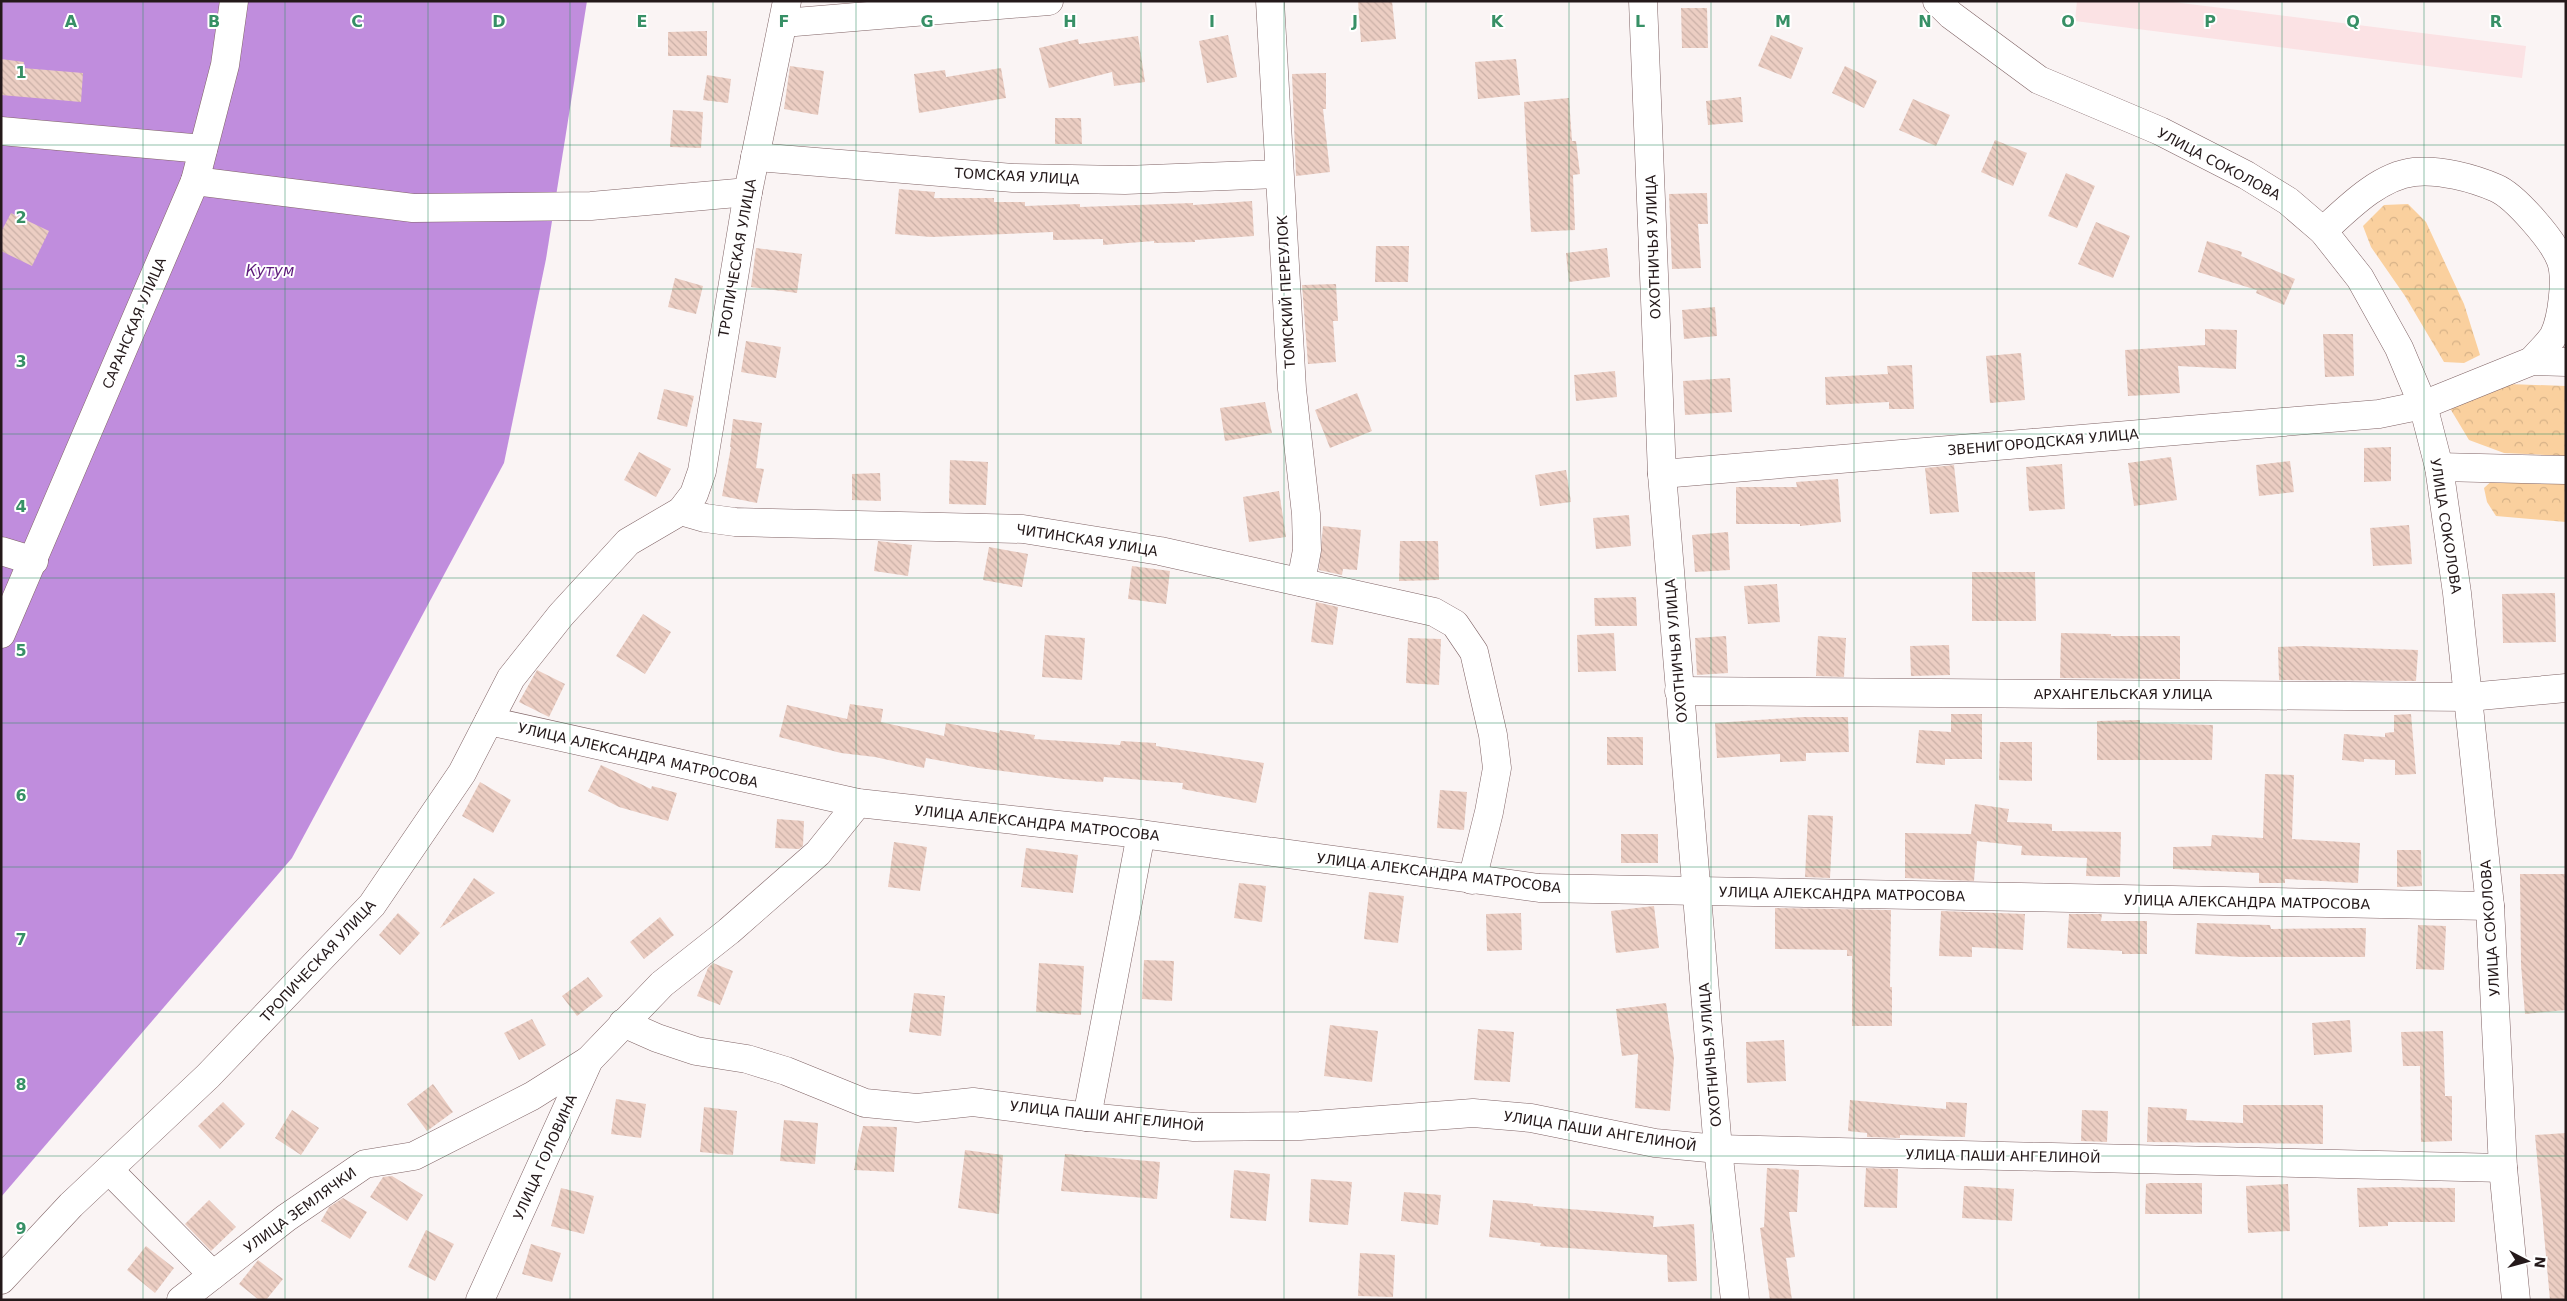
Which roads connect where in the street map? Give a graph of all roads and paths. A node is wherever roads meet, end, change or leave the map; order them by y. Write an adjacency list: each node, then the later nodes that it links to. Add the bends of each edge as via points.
1 (234, 1): 8 (street, САРАНСКАЯ УЛИЦА, via 225,65)
2 (1049, 1): 6 (street)
3 (1270, 1): 10 (street, ТОМСКИЙ ПЕРЕУЛОК)
4 (1643, 1): 19 (street, ОХОТНИЧЬЯ УЛИЦА)
5 (1937, 1): 13 (street, УЛИЦА СОКОЛОВА, via 2038,80 2160,131 2246,175 2288,202)
6 (785, 12): 9 (street, ТРОПИЧЕСКАЯ УЛИЦА)
7 (1, 131): 8 (street)
8 (203, 149): 11 (street, САРАНСКАЯ УЛИЦА)
9 (755, 157): 10 (street, ТОМСКАЯ УЛИЦА, via 1013,178 1125,180); 12 (street, ТРОПИЧЕСКАЯ УЛИЦА)
10 (1279, 174): 23 (street, ТОМСКИЙ ПЕРЕУЛОК, via 1292,389 1306,514 1306,550)
11 (194, 181): 12 (street, via 413,208 565,206); 22 (street, САРАНСКАЯ УЛИЦА)
12 (748, 192): 20 (street, ТРОПИЧЕСКАЯ УЛИЦА, via 702,471 694,494)
13 (2323, 231): 14 (street, via 2385,181 2414,172 2450,175 2497,188 2534,219 2560,261 2564,296 2554,336); 16 (street, УЛИЦА СОКОЛОВА, via 2360,278 2399,348)
14 (2532, 361): 15 (street); 16 (street, ЗВЕНИГОРОДСКАЯ УЛИЦА)
15 (2566, 362)
16 (2423, 405): 17 (street, УЛИЦА СОКОЛОВА); 19 (street, ЗВЕНИГОРОДСКАЯ УЛИЦА, via 2379,414)
17 (2439, 467): 18 (street); 27 (street, УЛИЦА СОКОЛОВА)
18 (2566, 470)
19 (1662, 474): 26 (street, ОХОТНИЧЬЯ УЛИЦА)
20 (681, 511): 23 (street, ЧИТИНСКАЯ УЛИЦА, via 735,522 1023,529 1160,551); 28 (street, ТРОПИЧЕСКАЯ УЛИЦА, via 628,542 561,615 511,678)
21 (1, 551): 22 (street)
22 (34, 561): 24 (street, САРАНСКАЯ УЛИЦА)
23 (1300, 582): 31 (street, ЧИТИНСКАЯ УЛИЦА, via 1434,612 1455,624 1474,652 1497,768)
24 (1, 634)
25 (2566, 688): 27 (street, АРХАНГЕЛЬСКАЯ УЛИЦА)
26 (1679, 691): 27 (street, АРХАНГЕЛЬСКАЯ УЛИЦА); 32 (street, ОХОТНИЧЬЯ УЛИЦА)
27 (2469, 697): 33 (street, УЛИЦА СОКОЛОВА)
28 (489, 721): 29 (street, УЛИЦА АЛЕКСАНДРА МАТРОСОВА); 39 (street, ТРОПИЧЕСКАЯ УЛИЦА, via 462,773 372,904 208,1076)
29 (858, 803): 30 (street, УЛИЦА АЛЕКСАНДРА МАТРОСОВА); 34 (street, УЛИЦА ГОЛОВИНА, via 818,853 662,984)
30 (1141, 834): 31 (street, УЛИЦА АЛЕКСАНДРА МАТРОСОВА); 36 (street)
31 (1472, 880): 32 (street, УЛИЦА АЛЕКСАНДРА МАТРОСОВА, via 1539,888)
32 (1696, 891): 33 (street, УЛИЦА АЛЕКСАНДРА МАТРОСОВА); 37 (street, ОХОТНИЧЬЯ УЛИЦА)
33 (2490, 906): 38 (street, УЛИЦА СОКОЛОВА)
34 (623, 1023): 35 (street, УЛИЦА ГОЛОВИНА); 36 (street, УЛИЦА ПАШИ АНГЕЛИНОЙ, via 696,1051 747,1059 786,1071 865,1103 917,1108 973,1102)
35 (589, 1060): 40 (street, УЛИЦА ЗЕМЛЯЧКИ, via 532,1096 414,1156 365,1164 286,1218); 43 (street, УЛИЦА ГОЛОВИНА)
36 (1086, 1117): 37 (street, УЛИЦА ПАШИ АНГЕЛИНОЙ, via 1194,1128 1300,1126 1473,1113 1531,1118 1655,1143)
37 (1718, 1149): 38 (street, УЛИЦА ПАШИ АНГЕЛИНОЙ); 44 (street, ОХОТНИЧЬЯ УЛИЦА)
38 (2503, 1168): 45 (street, УЛИЦА СОКОЛОВА)
39 (109, 1170): 40 (street); 41 (street, ТРОПИЧЕСКАЯ УЛИЦА, via 71,1205)
40 (213, 1275): 42 (street, УЛИЦА ЗЕМЛЯЧКИ)
41 (1, 1280)
42 (181, 1300)
43 (480, 1300)
44 (1735, 1300)
45 (2516, 1300)

